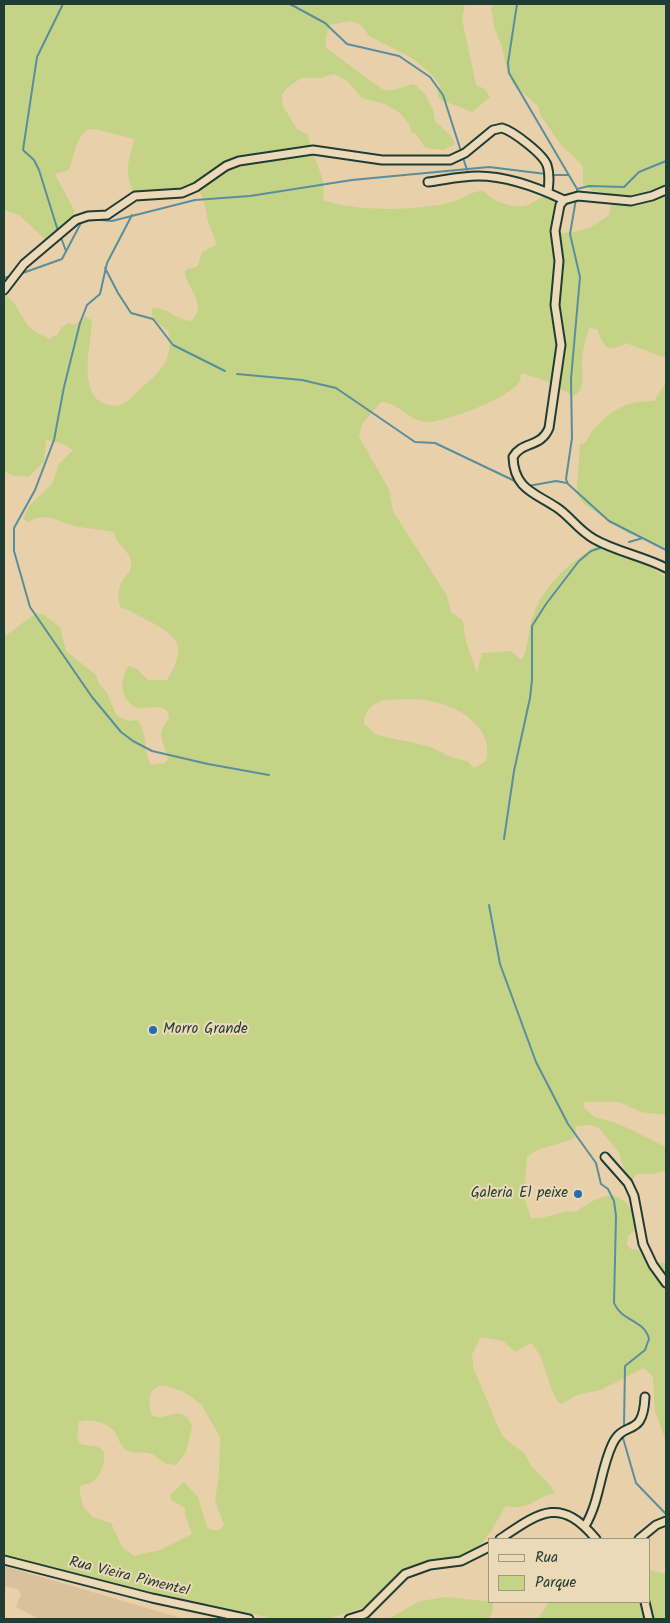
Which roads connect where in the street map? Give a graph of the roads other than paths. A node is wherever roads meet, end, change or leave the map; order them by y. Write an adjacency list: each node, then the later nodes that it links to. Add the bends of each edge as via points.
1 (428, 182): 3 (street, via 480,176)
2 (666, 190): 4 (street, via 636,200 578,196)
3 (548, 192): 4 (street); 5 (street, via 545,161 515,134 502,128 493,130 465,153 450,160 382,160 313,150 270,155 233,163 204,183 182,193 135,196 107,216 76,220 24,264)
4 (564, 200): 6 (street, via 555,231 559,261 555,305 561,345 549,428 542,439 516,452 514,463 519,478 532,494 559,509 594,539)
5 (4, 290)
6 (666, 568)
7 (605, 1158): 8 (street, via 628,1184 634,1196 643,1244)
8 (666, 1283)
9 (645, 1397): 11 (street, via 640,1421 621,1433 612,1445 596,1502)
10 (666, 1521): 14 (street)
11 (585, 1526): 12 (street, via 565,1513 548,1513); 13 (street)
12 (502, 1538)
13 (595, 1538)
14 (640, 1538)
15 (488, 1548): 19 (street, via 461,1561 430,1565 405,1574 365,1614)
16 (4, 1560): 18 (street, Rua Vieira Pimentel)
17 (645, 1603): 20 (street)
18 (249, 1619)
19 (349, 1619)
20 (649, 1619)

